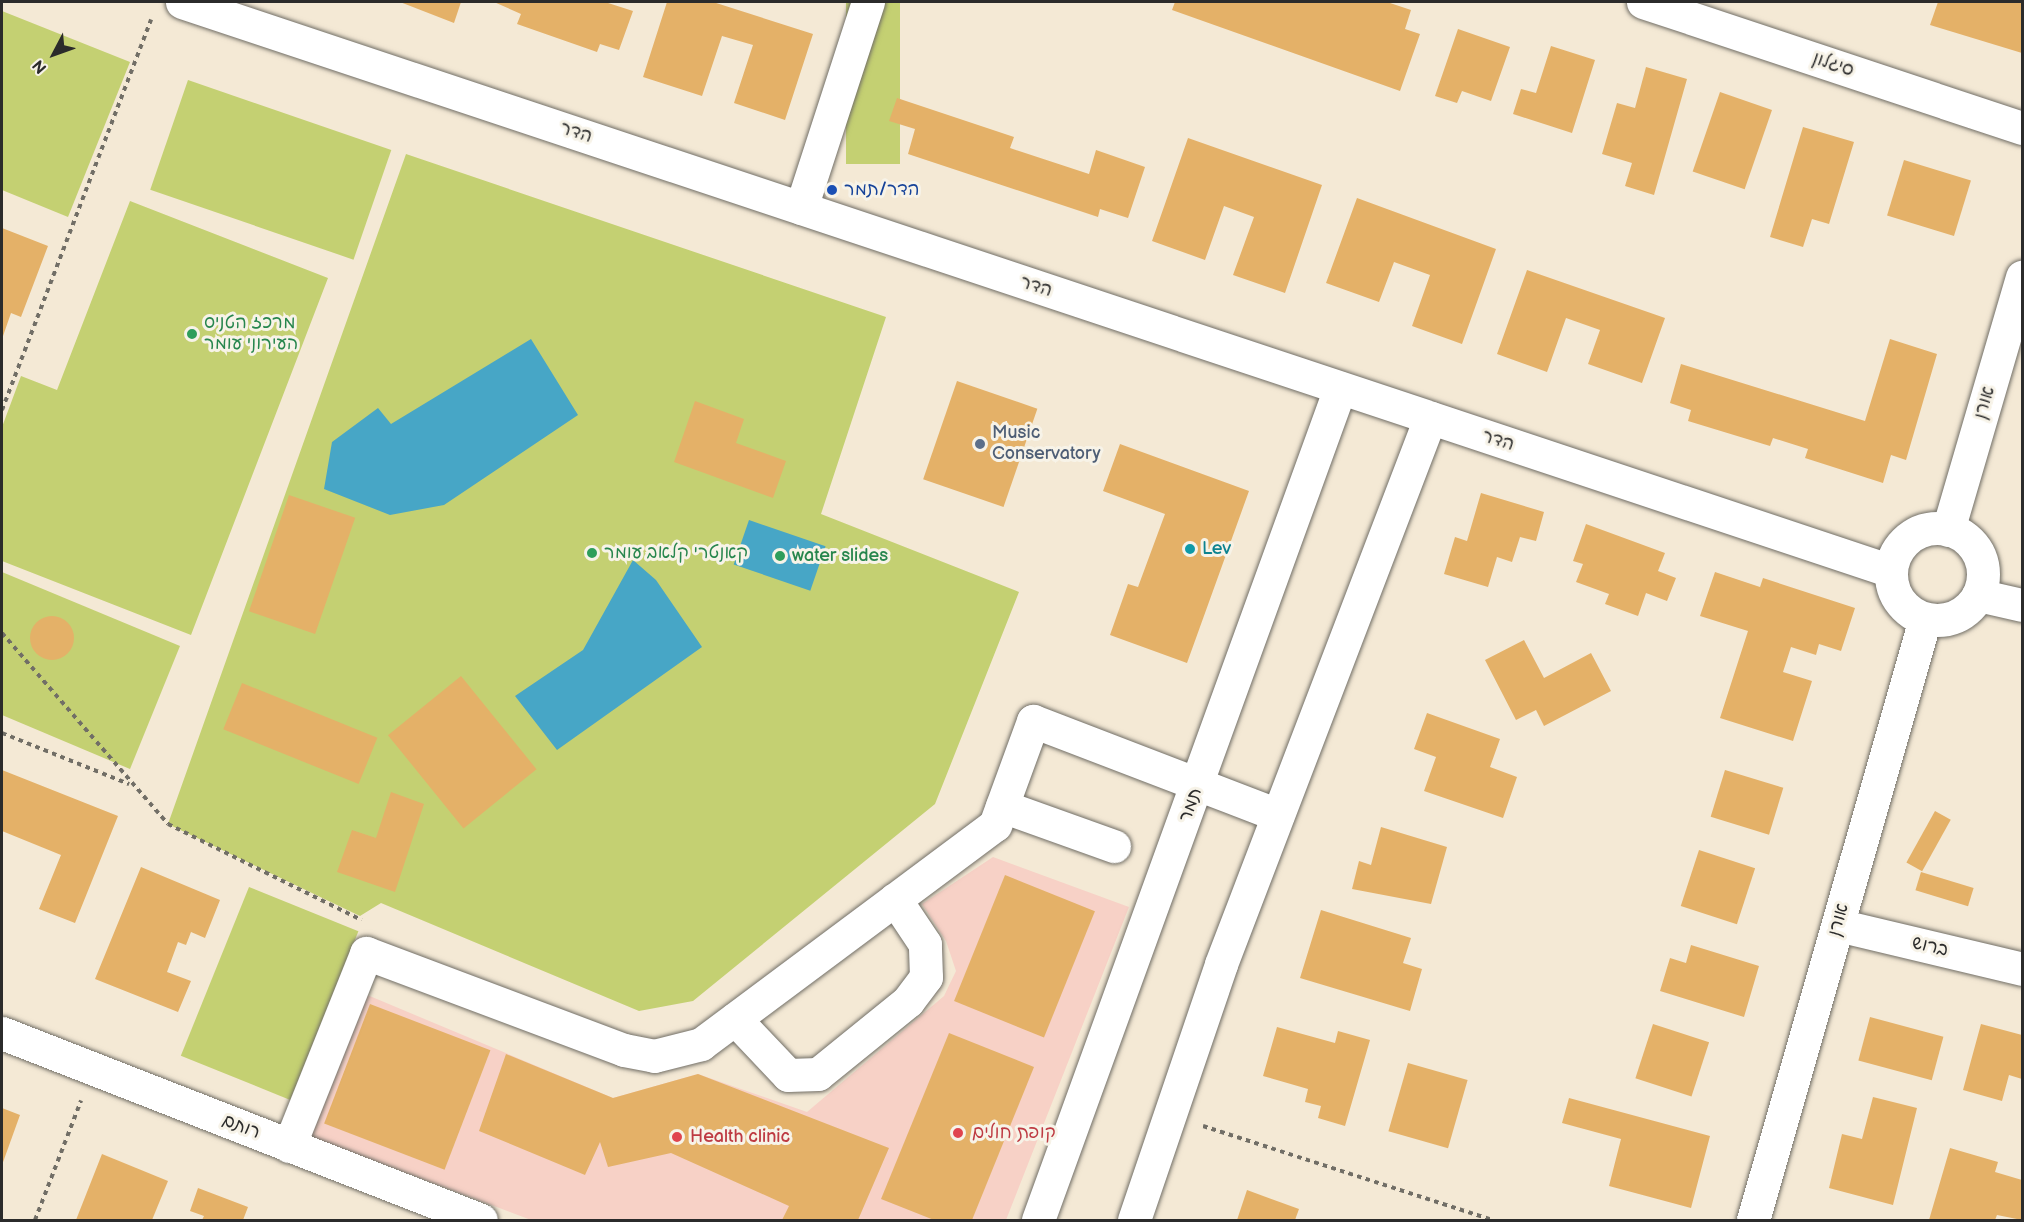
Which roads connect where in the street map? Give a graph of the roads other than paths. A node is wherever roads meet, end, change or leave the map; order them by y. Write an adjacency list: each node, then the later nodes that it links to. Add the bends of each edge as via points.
1 (868, 2): 5 (street)
2 (1642, 2): 4 (street, סיגלון)
3 (168, 7): 5 (street, הדר)
4 (2022, 128)
5 (801, 208): 7 (street, הדר)
6 (2022, 277): 9 (street, אורן)
7 (1340, 388): 8 (street, הדר); 14 (street, תמר)
8 (1430, 418): 10 (street, הדר); 16 (street)
9 (1948, 530): 10 (street, via 1922,530 1907,539); 11 (street, via 1977,552 1983,577)
10 (1891, 571): 13 (street, via 1902,604)
11 (1978, 595): 12 (street); 13 (street, via 1959,614)
12 (2022, 605)
13 (1925, 619): 19 (street, אורן)
14 (1198, 783): 15 (street, via 1033,721); 16 (street); 25 (street, תמר)
15 (1002, 807): 17 (street); 18 (street, via 995,825)
16 (1278, 815): 26 (street)
17 (1114, 846)
18 (895, 899): 21 (street); 21 (street, via 926,944 926,977 908,1001 818,1074 788,1075)
19 (1838, 925): 20 (street, ברוש); 27 (street, אורן)
20 (2022, 969)
21 (735, 1019): 23 (street, via 701,1044 654,1056 624,1050 366,953)
22 (2, 1033): 23 (street, רותם)
23 (289, 1146): 24 (street, רותם)
24 (481, 1221)
25 (1038, 1221)
26 (1134, 1221)
27 (1753, 1221)

